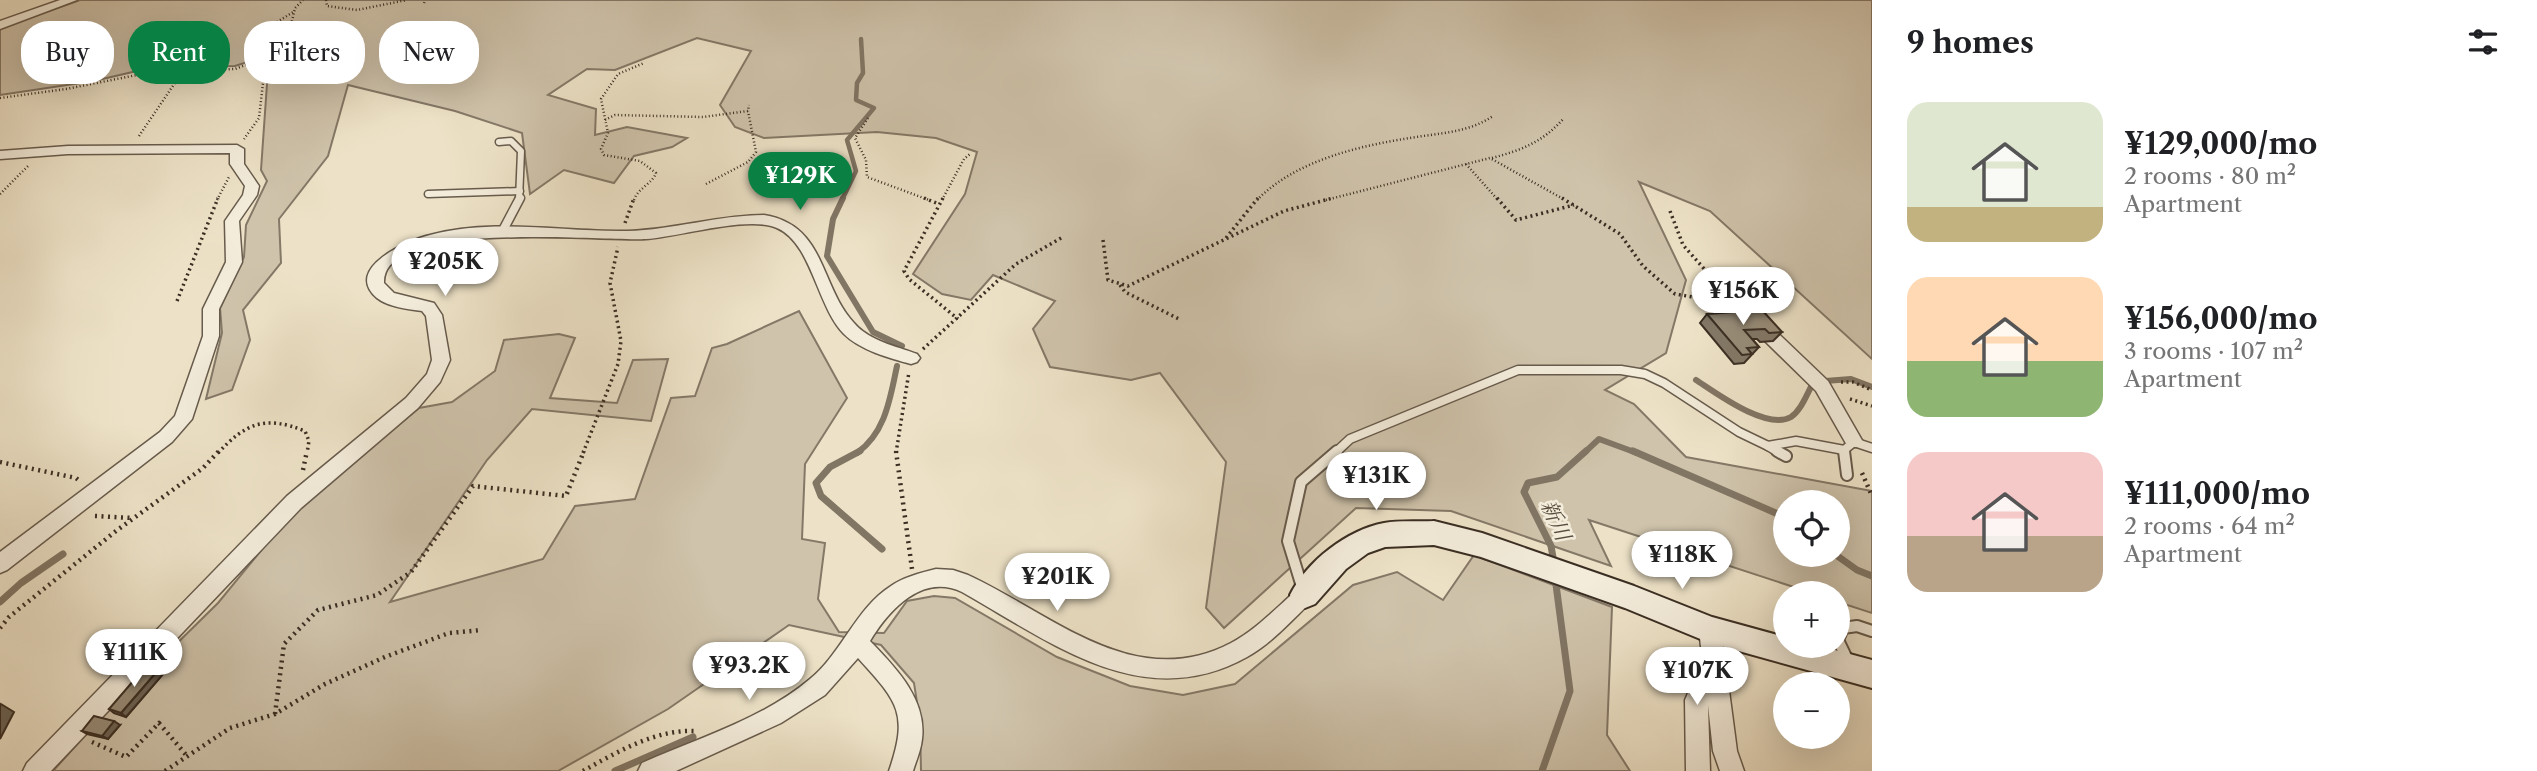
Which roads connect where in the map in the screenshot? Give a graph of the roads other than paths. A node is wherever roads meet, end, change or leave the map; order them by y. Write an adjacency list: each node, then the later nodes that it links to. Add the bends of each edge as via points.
1 (71, 0): 2 (street)
2 (0, 25)
3 (499, 142): 5 (lane, via 511,141 521,151)
4 (0, 155): 15 (street, via 130,149 237,156 253,186 232,221 234,262 211,309 211,335 183,419 166,437)
5 (520, 191): 6 (lane); 7 (lane)
6 (429, 194)
7 (502, 232): 9 (street, via 645,236 752,220 786,225 804,242 823,287 848,328 866,341); 22 (street, via 413,244 383,264 376,284 381,293 428,307 434,315 441,360 434,377 412,402 293,502)
8 (1733, 300): 11 (street, via 1822,386)
9 (911, 359)
10 (1768, 446): 11 (lane, via 1793,439); 13 (lane); 16 (lane, via 1645,374 1518,370 1350,439 1301,482 1288,541)
11 (1849, 446): 12 (lane); 14 (lane)
12 (1872, 449)
13 (1786, 456)
14 (1847, 475)
15 (0, 564)
16 (1305, 595): 17 (street, via 1336,560 1358,545 1384,535 1434,533 1482,545); 19 (street, via 1240,650 1209,663 1166,670 1122,664 1063,641 965,583 939,577 894,594 879,606)
17 (1710, 630): 20 (street); 21 (street)
18 (1872, 631): 20 (lane, via 1843,628 1838,640)
19 (857, 642): 23 (street, via 809,696); 24 (street, via 900,689 909,711 911,739)
20 (1862, 672)
21 (1717, 685): 25 (street, via 1696,700); 26 (street)
22 (35, 771)
23 (650, 771)
24 (901, 771)
25 (1698, 771)
26 (1732, 771)

